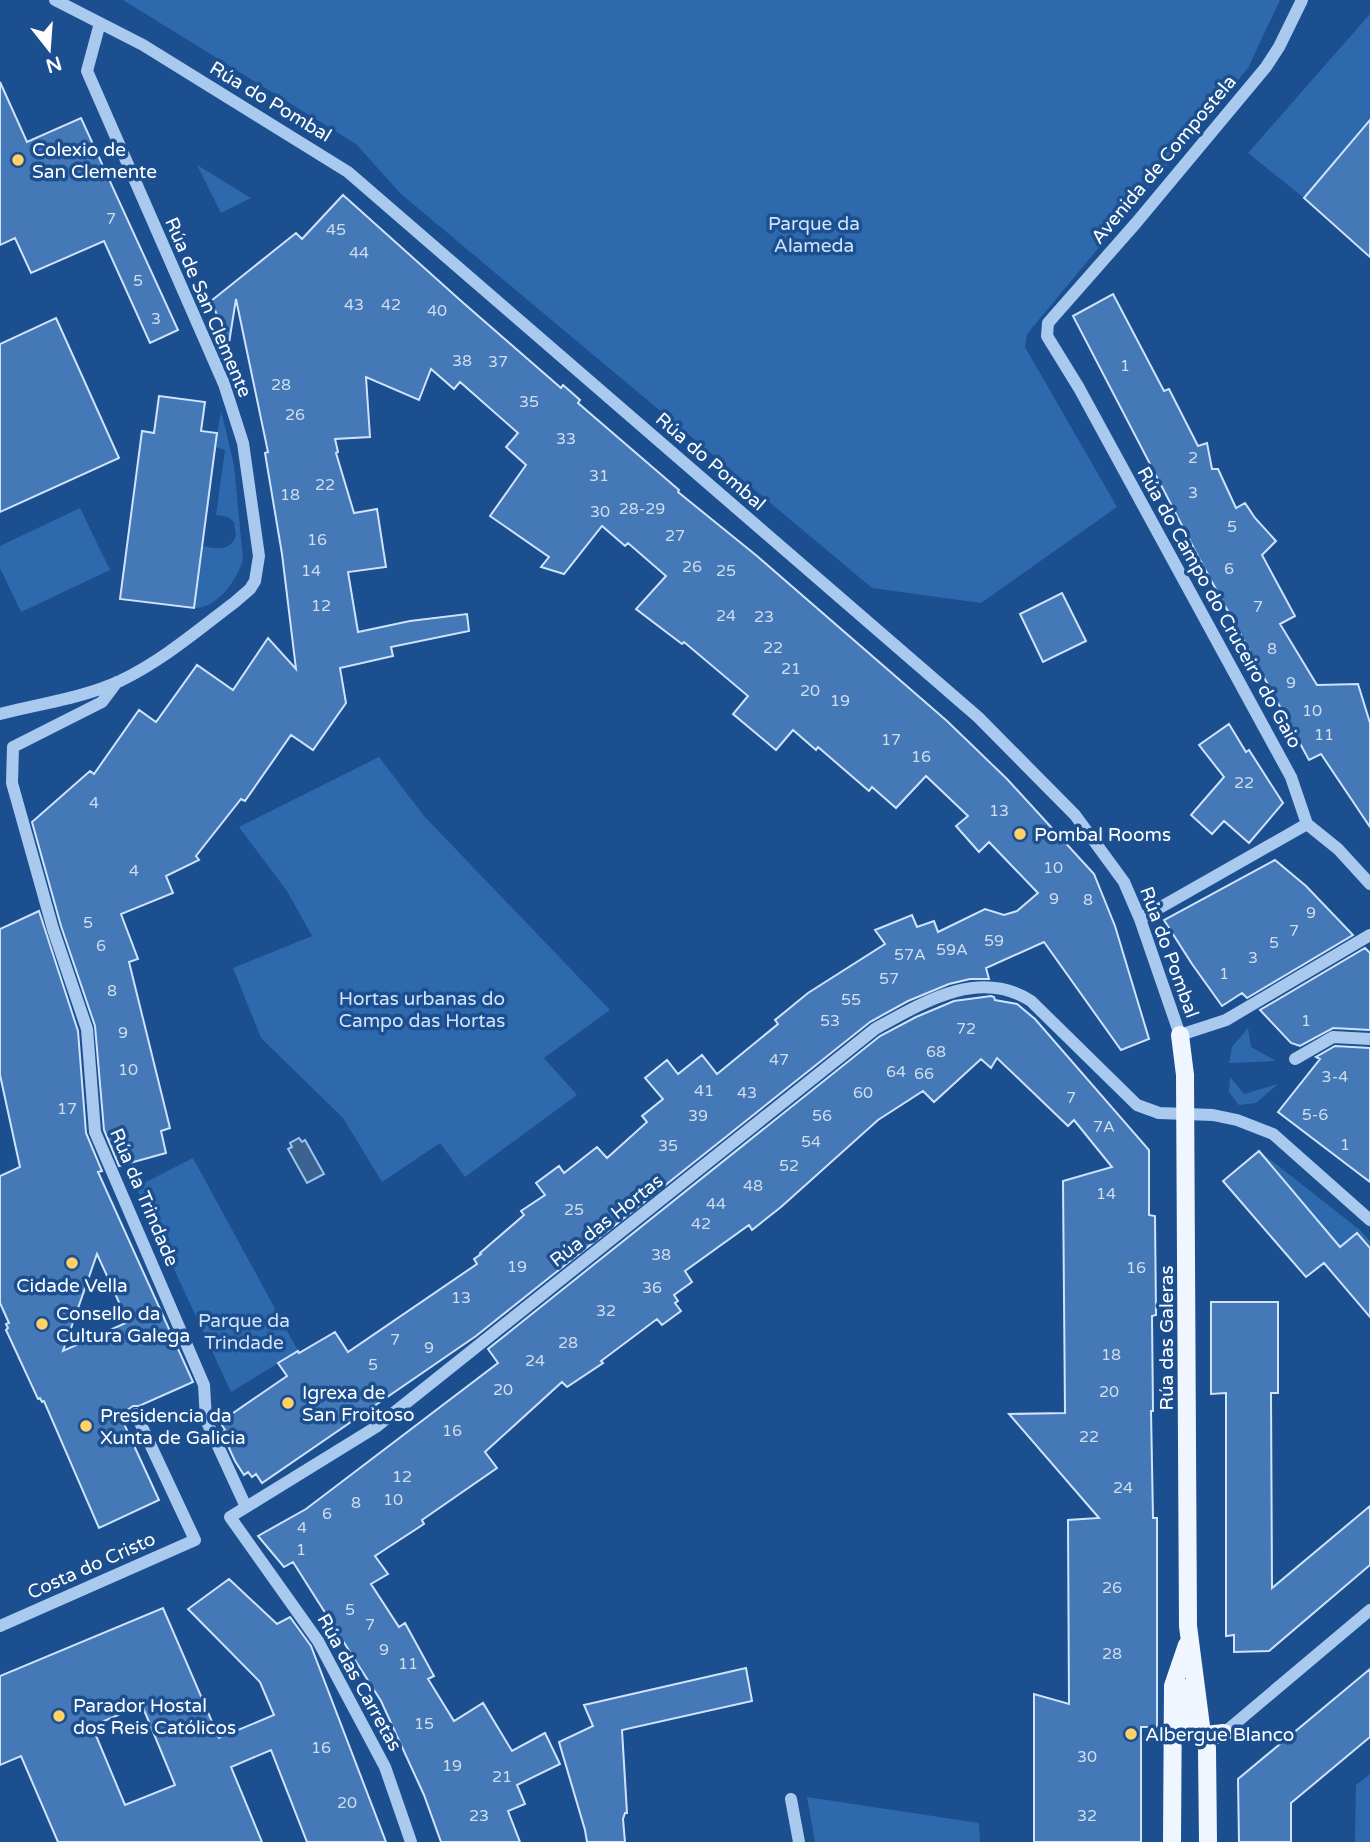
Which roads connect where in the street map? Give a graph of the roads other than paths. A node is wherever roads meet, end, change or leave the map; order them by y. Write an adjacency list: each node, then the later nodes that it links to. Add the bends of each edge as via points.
1 (55, 0): 3 (street)
2 (1301, 0): 4 (street, Avenida de Compostela, via 1266,67 1048,323)
3 (100, 23): 5 (street, Rúa de San Clemente, via 87,71 224,384 243,443 259,556 250,589 171,650); 10 (street, Rúa do Pombal, via 317,151 383,201 978,717 1092,836 1124,882)
4 (1047, 336): 8 (street, Rúa do Campo do Cruceiro do Gaio, via 1291,778)
5 (117, 682): 6 (street); 7 (street, Rúa da Trindade, via 102,702 13,747)
6 (0, 714)
7 (6, 784): 18 (street, Rúa da Trindade, via 20,811 87,1030 95,1132 204,1385 206,1419)
8 (1307, 824): 9 (street); 10 (street)
9 (1370, 884)
10 (1140, 919): 12 (street, Rúa do Pombal)
11 (1370, 935): 12 (street, via 1226,1020)
12 (1180, 1035): 15 (main road, Rúa das Galeras)
13 (1370, 1039): 14 (street, via 1333,1037)
14 (1295, 1059)
15 (1185, 1115): 16 (street, via 1237,1120 1273,1134); 18 (street, Rúa das Hortas, via 1137,1105 1017,991 965,988 920,1005 875,1029 376,1427); 22 (main road, Rúa das Galeras)
16 (1370, 1220)
17 (136, 1414): 21 (street, Costa do Cristo, via 195,1540)
18 (247, 1507): 19 (street, Rúa das Hortas)
19 (230, 1517): 27 (street, Rúa das Carretas, via 318,1641 385,1767)
20 (1370, 1609): 24 (street)
21 (1, 1624)
22 (1188, 1641): 23 (main road, Rúa das Galeras); 25 (main road, Rúa das Galeras)
23 (1179, 1668): 25 (main road, via 1189,1727); 29 (main road, Rúa das Galeras, via 1173,1686)
24 (1224, 1733): 25 (main road)
25 (1205, 1741): 30 (main road, Rúa das Galeras)
26 (791, 1799): 28 (street)
27 (411, 1842)
28 (799, 1842)
29 (1172, 1842)
30 (1208, 1842)

